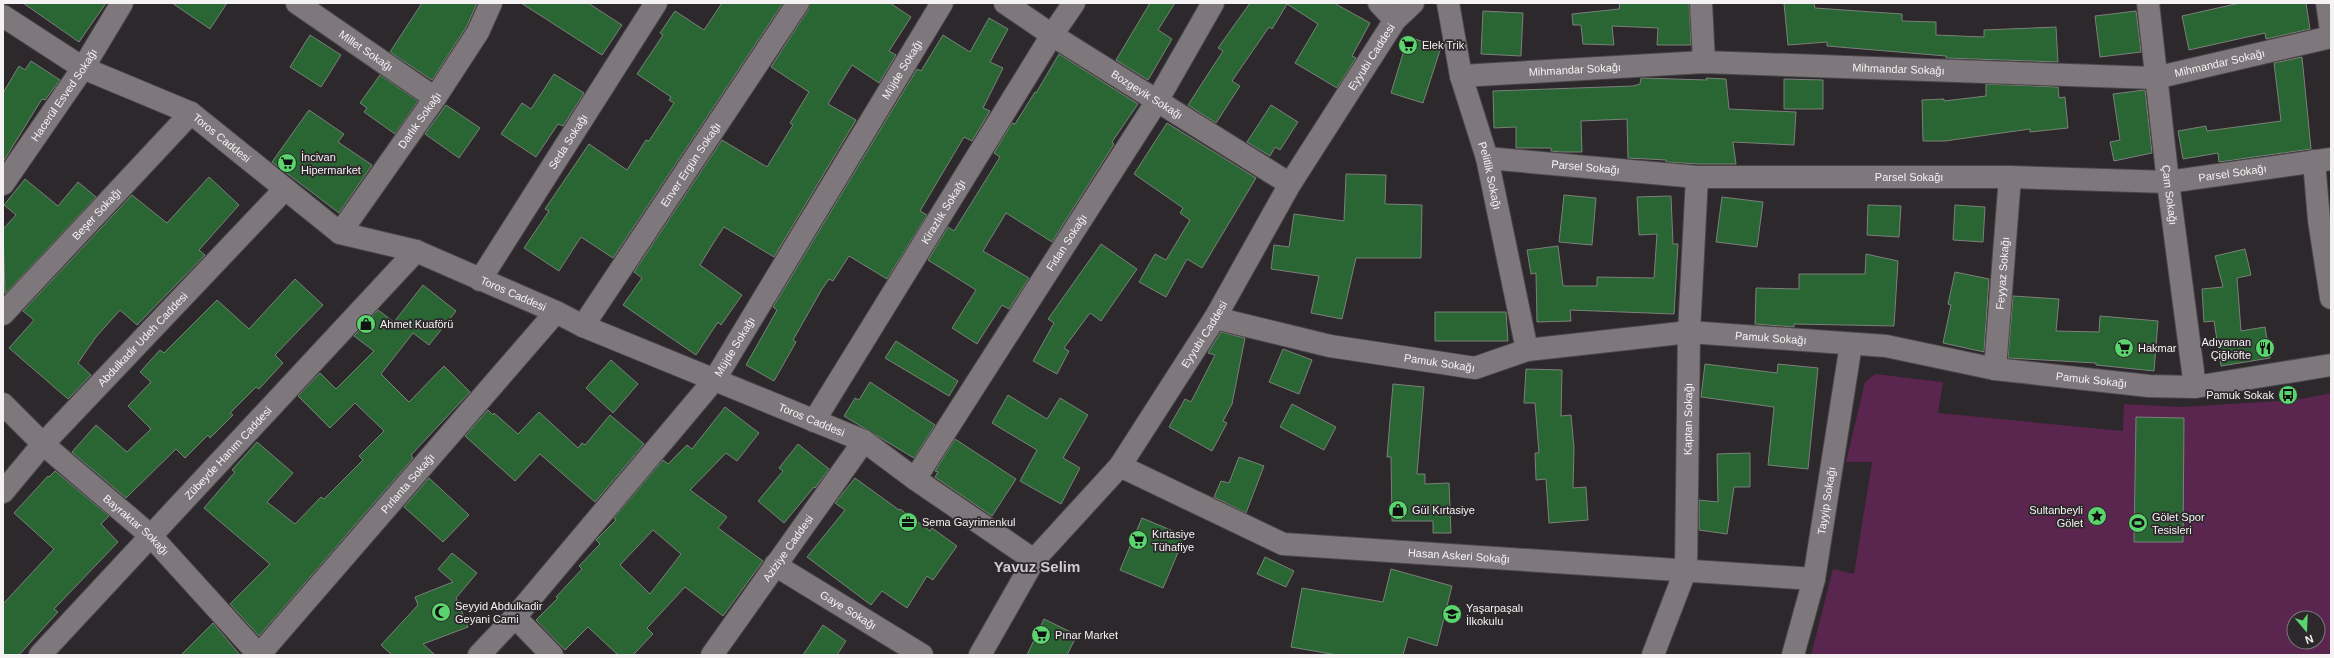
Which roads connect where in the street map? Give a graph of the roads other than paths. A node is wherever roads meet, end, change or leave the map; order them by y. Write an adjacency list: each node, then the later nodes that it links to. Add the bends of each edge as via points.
1 (122, 3): 22 (street, Hacerül Esved Sokağı)
2 (297, 3): 25 (street, Millet Sokağı)
3 (491, 3): 25 (street, Darlık Sokağı, via 478,32)
4 (656, 3): 38 (street, Seda Sokağı)
5 (798, 3): 43 (street, Enver Ergün Sokağı)
6 (942, 3): 49 (street, Müjde Sokağı)
7 (1005, 3): 19 (street, Bozgeyik Sokağı)
8 (1074, 3): 19 (street, Kirazlık Sokağı)
9 (1213, 3): 26 (street, Fidan Sokağı)
10 (1379, 3): 17 (street)
11 (1413, 3): 17 (street, Eyyubi Caddesi)
12 (1448, 3): 23 (street, Pelitlik Sokağı)
13 (1701, 3): 21 (street)
14 (2148, 3): 24 (street, Çam Sokağı)
15 (2327, 3): 18 (street)
16 (3, 16): 22 (street, Toros Caddesi)
17 (1395, 20): 34 (street, Eyyubi Caddesi)
18 (2331, 31)
19 (1052, 35): 26 (street, Bozgeyik Sokağı); 52 (street, Kirazlık Sokağı)
20 (2331, 37): 24 (street, Mihmandar Sokağı)
21 (1704, 62): 23 (street, Mihmandar Sokağı); 24 (street, Mihmandar Sokağı)
22 (83, 68): 27 (street, Toros Caddesi); 33 (street, Hacerül Esved Sokağı)
23 (1461, 76): 28 (street, Pelitlik Sokağı)
24 (2155, 78): 32 (street, Çam Sokağı)
25 (435, 98): 36 (street, Darlık Sokağı)
26 (1157, 101): 34 (street, Bozgeyik Sokağı); 56 (street, Fidan Sokağı)
27 (191, 113): 35 (street, Toros Caddesi); 41 (street, Beşer Sokağı)
28 (1487, 158): 30 (street, Parsel Sokağı); 46 (street, Pelitlik Sokağı)
29 (2323, 160): 32 (street, Parsel Sokağı); 39 (street, via 2319,220)
30 (1697, 177): 31 (street, Parsel Sokağı); 44 (street, Kaptan Sokağı)
31 (2010, 177): 32 (street, Parsel Sokağı); 48 (street, Feyyaz Sokağı)
32 (2168, 182): 50 (street, Çam Sokağı)
33 (3, 184)
34 (1290, 184): 42 (street, Eyyubi Caddesi)
35 (285, 189): 36 (street, Toros Caddesi); 54 (street, Abdulkadir Udeh Caddesi)
36 (340, 233): 37 (street, Toros Caddesi)
37 (416, 251): 38 (street, Toros Caddesi); 58 (street, Zübeyde Hanım Caddesi)
38 (480, 280): 40 (street, Toros Caddesi)
39 (2331, 298)
40 (556, 312): 43 (street, Toros Caddesi); 65 (street, Pırlanta Sokağı)
41 (3, 314)
42 (1215, 318): 46 (street, Pamuk Sokağı, via 1330,346 1475,368); 55 (street, Eyyubi Caddesi)
43 (582, 326): 49 (street, Toros Caddesi)
44 (1689, 332): 45 (street, Pamuk Sokağı); 46 (street, Pamuk Sokağı); 61 (street, Kaptan Sokağı)
45 (1851, 344): 48 (street, Pamuk Sokağı, via 1886,346); 62 (street, Tayyip Sokağı)
46 (1527, 350)
47 (2331, 365): 50 (street, Pamuk Sokağı)
48 (1995, 370): 50 (street, Pamuk Sokağı, via 2149,386)
49 (715, 380): 52 (street, Toros Caddesi); 63 (street, Müjde Sokağı)
50 (2195, 387)
51 (3, 404): 54 (street, Bayraktar Sokağı)
52 (814, 421): 53 (street, Toros Caddesi)
53 (864, 441): 56 (street, Toros Caddesi); 60 (street, Aziziye Caddesi)
54 (43, 444): 57 (street, Abdulkadir Udeh Caddesi); 58 (street, Bayraktar Sokağı)
55 (1120, 466): 59 (street, Eyyubi Caddesi); 61 (street, Hasan Askeri Sokağı, via 1283,544)
56 (914, 479): 59 (street, Toros Caddesi)
57 (3, 492)
58 (151, 536): 64 (street, Zübeyde Hanım Caddesi); 65 (street, Bayraktar Sokağı)
59 (1034, 560): 70 (street, Eyyubi Caddesi)
60 (775, 565): 68 (street, Aziziye Caddesi); 69 (street, Gaye Sokağı)
61 (1686, 569): 62 (street, Hasan Askeri Sokağı); 71 (street, Kaptan Sokağı)
62 (1814, 579): 72 (street, Tayyip Sokağı)
63 (515, 617): 66 (street, Müjde Sokağı); 67 (street)
64 (40, 655)
65 (259, 655)
66 (479, 655)
67 (552, 655)
68 (712, 655)
69 (922, 655)
70 (980, 655)
71 (1653, 655)
72 (1793, 655)

